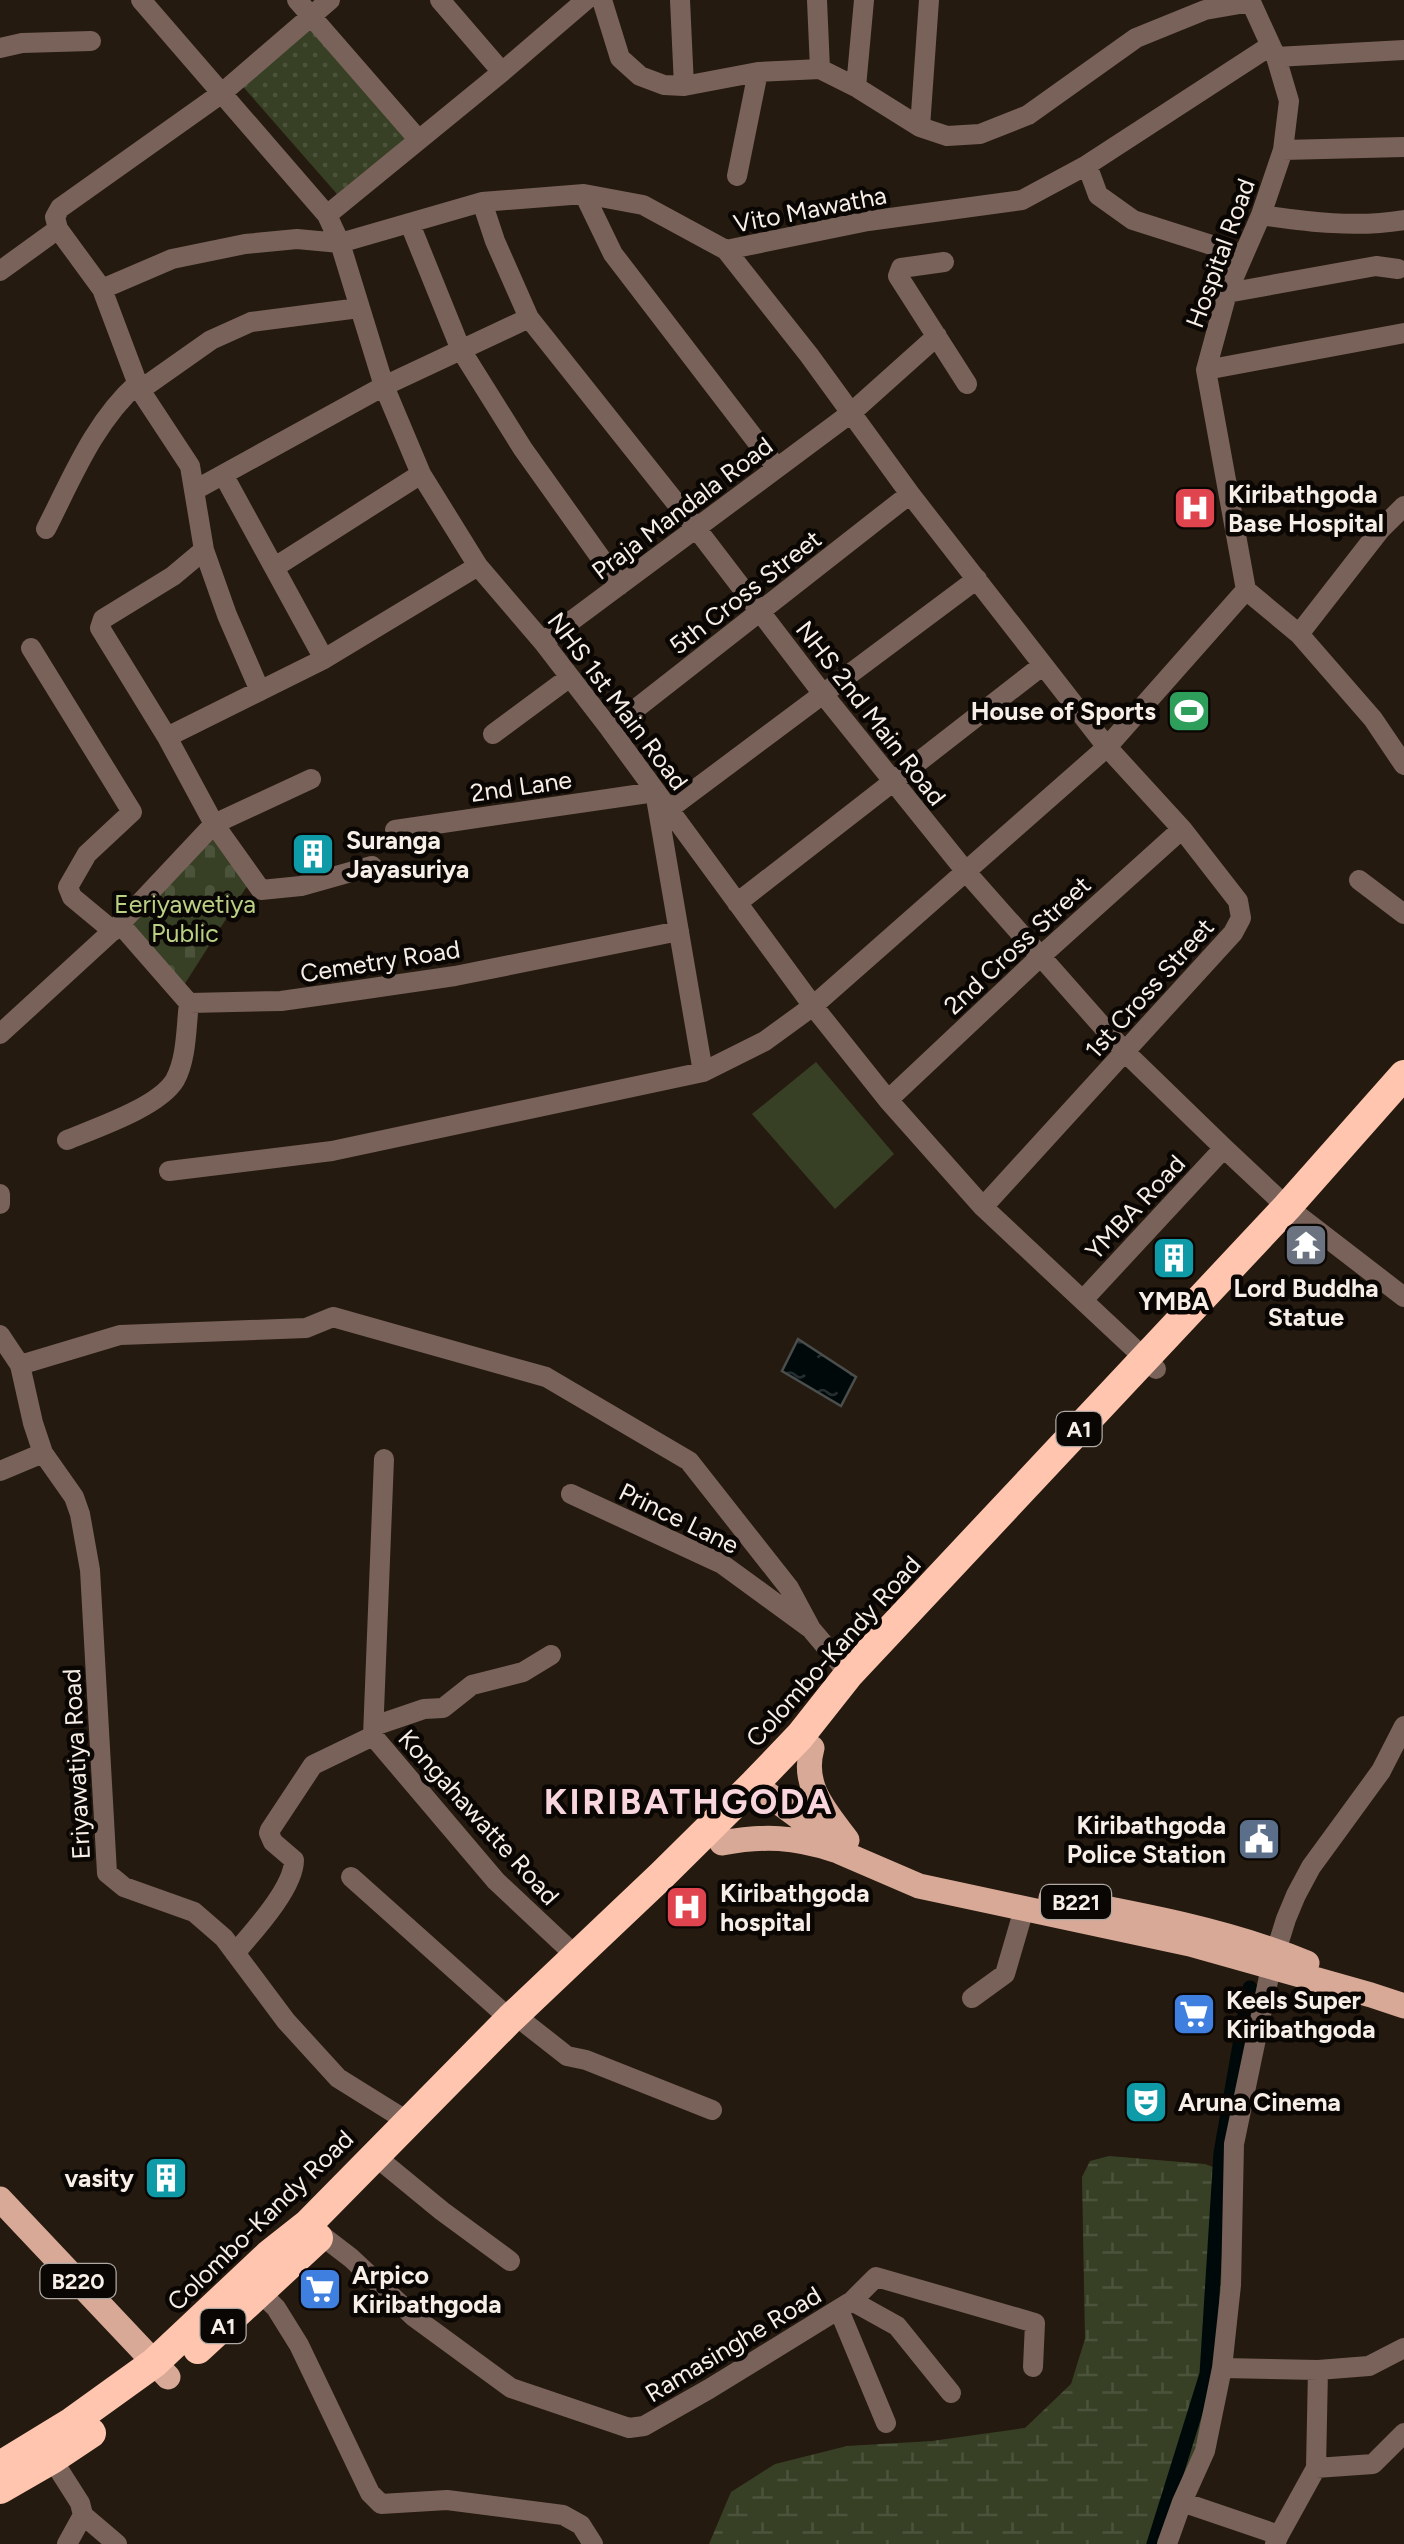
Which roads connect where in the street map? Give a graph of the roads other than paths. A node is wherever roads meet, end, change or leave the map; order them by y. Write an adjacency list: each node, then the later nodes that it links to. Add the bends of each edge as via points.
1 (140, 0): 21 (street, NHS 1st Main Road)
2 (330, 0): 11 (street)
3 (440, 0): 17 (street)
4 (586, 0): 17 (street)
5 (602, 0): 19 (street, via 620,58 640,76)
6 (680, 0): 19 (street)
7 (817, 0): 16 (street)
8 (864, 0): 20 (street)
9 (929, 0): 22 (street)
10 (1250, 1): 15 (street, Hospital Road); 22 (street, via 1204,10 1136,38 1028,115 980,134 947,136)
11 (304, 8): 21 (street); 23 (street)
12 (92, 41): 13 (street)
13 (0, 48)
14 (1404, 50): 15 (street)
15 (1273, 51): 25 (street, Hospital Road, via 1289,101); 26 (street, Vito Mawatha)
16 (820, 69): 18 (street); 20 (street)
17 (502, 72): 23 (street)
18 (758, 72): 19 (street); 27 (street)
19 (684, 86)
20 (856, 87): 22 (street)
21 (222, 92): 31 (street, NHS 1st Main Road); 34 (street, via 60,208)
22 (920, 126)
23 (418, 139): 31 (street)
24 (1404, 146): 25 (street)
25 (1283, 150): 30 (street, Hospital Road)
26 (1087, 165): 36 (street, Vito Mawatha, via 1022,200); 37 (street, via 1098,195 1134,220)
27 (738, 176)
28 (584, 194): 29 (street, Vito Mawatha); 36 (street, Vito Mawatha, via 643,204); 53 (street, via 613,254)
29 (482, 202): 33 (street, Vito Mawatha); 44 (street, NHS 2nd Main Road)
30 (1261, 215): 32 (street, via 1324,224); 37 (street, Hospital Road)
31 (327, 216): 35 (street, NHS 1st Main Road)
32 (1404, 220)
33 (410, 224): 35 (street, Vito Mawatha); 47 (street)
34 (58, 229): 40 (street); 41 (street)
35 (340, 244): 41 (street, Vito Mawatha, via 245,244 172,259); 43 (street, NHS 1st Main Road)
36 (726, 250): 52 (street, 1st Cross Street)
37 (1243, 255): 42 (street, Hospital Road)
38 (944, 262): 46 (street, via 901,268 898,276)
39 (1398, 269): 42 (street, via 1376,266)
40 (0, 270)
41 (102, 289): 50 (street)
42 (1227, 293): 48 (street, Hospital Road)
43 (358, 308): 50 (street, via 252,322 210,340); 51 (street, NHS 1st Main Road)
44 (530, 318): 47 (street); 59 (street, NHS 2nd Main Road)
45 (1404, 332): 48 (street)
46 (937, 336): 49 (street); 52 (street, Praja Mandala Road)
47 (461, 350): 51 (street); 65 (street, via 522,450)
48 (1206, 370): 66 (street, Hospital Road)
49 (967, 384)
50 (139, 386): 56 (street, via 190,466); 60 (street, via 93,435)
51 (384, 386): 54 (street, NHS 1st Main Road); 55 (street)
52 (850, 413): 53 (street, Praja Mandala Road); 57 (street, 1st Cross Street)
53 (777, 468): 59 (street, Praja Mandala Road)
54 (421, 474): 62 (street, NHS 1st Main Road); 63 (street)
55 (224, 476): 56 (street); 63 (street)
56 (195, 490): 61 (street)
57 (910, 494): 64 (street, 1st Cross Street); 67 (street, 5th Cross Street)
58 (1404, 506): 68 (street)
59 (696, 528): 65 (street, Praja Mandala Road); 67 (street, NHS 2nd Main Road)
60 (46, 529)
61 (204, 550): 74 (street); 78 (street, via 103,619 100,628)
62 (478, 566): 69 (street, NHS 1st Main Road); 71 (street)
63 (275, 568): 71 (street)
64 (976, 580): 72 (street, 1st Cross Street); 75 (street)
65 (620, 585): 69 (street, Praja Mandala Road)
66 (1246, 590): 68 (street); 79 (street)
67 (760, 612): 75 (street, NHS 2nd Main Road); 76 (street, 5th Cross Street)
68 (1299, 634): 80 (street)
69 (543, 642): 73 (street, NHS 1st Main Road)
70 (31, 648): 93 (street, via 132,812 87,854 68,887)
71 (324, 659): 74 (street)
72 (1043, 664): 79 (street, 1st Cross Street); 82 (street)
73 (570, 677): 76 (street, NHS 1st Main Road); 77 (street)
74 (260, 691): 78 (street)
75 (824, 694): 82 (street, NHS 2nd Main Road); 84 (street)
76 (610, 730): 83 (street, NHS 1st Main Road)
77 (493, 734)
78 (167, 738): 85 (street)
79 (1108, 747): 86 (street, 1st Cross Street); 89 (street)
80 (1404, 765)
81 (311, 779): 85 (street)
82 (893, 782): 89 (street, NHS 2nd Main Road); 91 (street)
83 (655, 792): 84 (street, NHS 1st Main Road); 87 (street, 2nd Lane); 94 (street)
84 (669, 809): 91 (street, NHS 1st Main Road)
85 (214, 824): 88 (street, via 260,890); 93 (street)
86 (1182, 829): 95 (street, 2nd Cross Street); 99 (street, 1st Cross Street, via 1238,900 1240,918)
87 (395, 830)
88 (372, 866)
89 (967, 873): 95 (street, NHS 2nd Main Road); 97 (street)
90 (1360, 880): 92 (street)
91 (737, 903): 97 (street, NHS 1st Main Road)
92 (1404, 914)
93 (116, 928): 96 (street); 98 (street)
94 (679, 931): 96 (street, Cemetry Road, via 455,976 281,1000); 100 (street)
95 (1041, 956): 99 (street, NHS 2nd Main Road); 102 (street, 2nd Cross Street)
96 (189, 1003): 104 (street, via 174,1082 140,1110)
97 (813, 1006): 100 (street, via 766,1041); 102 (street, NHS 1st Main Road)
98 (0, 1034)
99 (1126, 1053): 105 (street, NHS 2nd Main Road); 109 (street, 1st Cross Street)
100 (703, 1072): 106 (street, via 332,1151)
101 (1404, 1075): 110 (highway, Colombo-Kandy Road / A1)
102 (888, 1100): 109 (street, NHS 1st Main Road)
103 (1404, 1100): 110 (highway, Colombo-Kandy Road / A1)
104 (67, 1140)
105 (1224, 1148): 110 (street, NHS 2nd Main Road); 112 (street, YMBA Road)
106 (169, 1171)
107 (0, 1194): 108 (street)
108 (0, 1204)
109 (983, 1207): 112 (street, NHS 1st Main Road)
110 (1294, 1212): 111 (street, NHS 2nd Main Road); 114 (highway, Colombo-Kandy Road / A1)
111 (1404, 1297)
112 (1084, 1300): 114 (street, NHS 1st Main Road)
113 (0, 1335): 115 (street, Eriyawatiya Road)
114 (1151, 1364): 122 (highway, Colombo-Kandy Road / A1); 125 (highway, Colombo-Kandy Road / A1)
115 (20, 1365): 116 (street, Eriyawatiya Road); 120 (street, via 120,1335 306,1328 333,1317 546,1377 690,1461 789,1588)
116 (43, 1453): 118 (street); 131 (street, Eriyawatiya Road, via 74,1498 90,1570 107,1873 194,1912)
117 (384, 1459): 124 (street, Kongahawatte Road)
118 (0, 1471)
119 (571, 1494): 120 (street, Prince Lane, via 722,1564)
120 (812, 1629): 122 (street, Prince Lane)
121 (551, 1655): 124 (street, via 523,1672 472,1685 442,1708 424,1708)
122 (849, 1674): 126 (highway, Colombo-Kandy Road / A1)
123 (1404, 1726): 133 (street, via 1381,1771 1312,1867)
124 (373, 1731): 131 (street, via 313,1764 270,1830 294,1868); 132 (street, Kongahawatte Road, via 496,1881)
125 (812, 1748): 126 (highway, Colombo-Kandy Road / A1); 128 (main road, via 808,1762 816,1800)
126 (766, 1784): 127 (highway, Colombo-Kandy Road / A1); 128 (main road, B221); 132 (highway, Colombo-Kandy Road / A1)
127 (722, 1843): 128 (main road, via 780,1837); 136 (highway, Colombo-Kandy Road / A1)
128 (843, 1846): 130 (main road, B221, via 920,1886); 133 (main road, B221, via 948,1879 1144,1915)
129 (351, 1876): 136 (street)
130 (1024, 1909): 133 (main road, B221); 134 (street, via 1006,1974)
131 (235, 1953): 138 (street, Eriyawatiya Road, via 338,2078)
132 (576, 1956): 136 (highway, Colombo-Kandy Road / A1)
133 (1274, 1959): 135 (main road, B221); 147 (street, via 1234,2144)
134 (972, 1998)
135 (1404, 2005)
136 (517, 2021): 137 (street, via 567,2056); 138 (highway, Colombo-Kandy Road / A1)
137 (712, 2110)
138 (413, 2126): 139 (highway, Colombo-Kandy Road / A1); 148 (highway, Colombo-Kandy Road / A1, via 270,2254)
139 (386, 2165): 141 (highway, Colombo-Kandy Road / A1); 142 (street)
140 (0, 2199): 148 (main road, B220)
141 (321, 2234): 143 (highway, Colombo-Kandy Road / A1); 144 (street, Ramasinghe Road, via 414,2318 511,2388 629,2428 709,2390)
142 (510, 2261)
143 (260, 2292): 148 (highway, Colombo-Kandy Road / A1); 162 (street, via 299,2345 381,2504 446,2500 563,2515 581,2525)
144 (846, 2305): 146 (street, via 876,2277 1036,2323); 150 (street, Ramasinghe Road, via 897,2326); 151 (street)
145 (1404, 2348): 149 (street, via 1370,2366)
146 (1033, 2367)
147 (1222, 2368): 149 (street); 157 (street, via 1205,2451)
148 (161, 2370): 153 (highway, Colombo-Kandy Road / A1); 154 (highway, Colombo-Kandy Road / A1)
149 (1318, 2370): 155 (street)
150 (951, 2393)
151 (886, 2423)
152 (1404, 2433): 155 (street, via 1373,2464)
153 (52, 2459): 156 (highway, Colombo-Kandy Road / A1); 158 (street)
154 (0, 2466)
155 (1316, 2468): 159 (street)
156 (0, 2489)
157 (1182, 2502): 159 (street); 163 (street)
158 (83, 2516): 160 (street); 161 (street)
159 (1277, 2539)
160 (67, 2544)
161 (117, 2544)
162 (592, 2544)
163 (1167, 2544)

